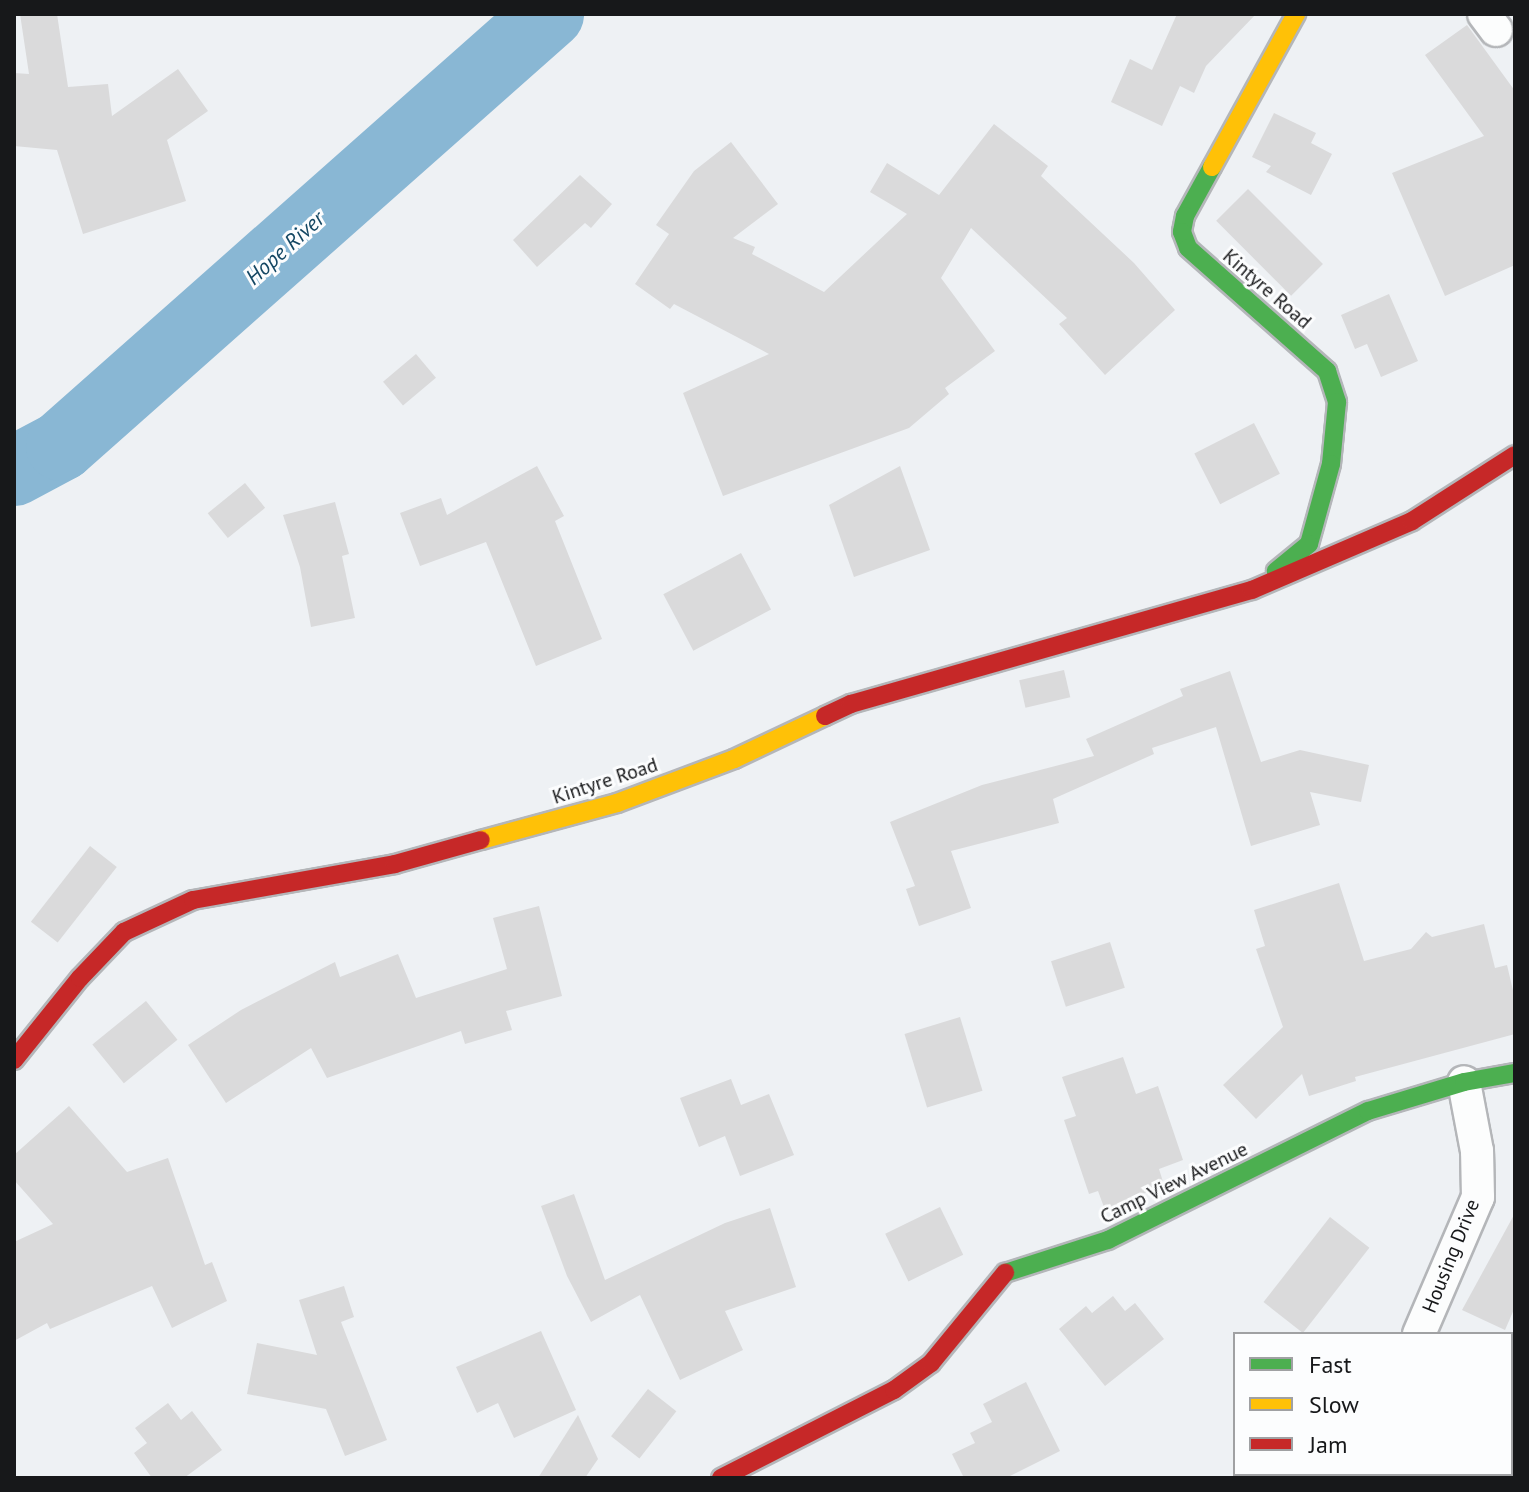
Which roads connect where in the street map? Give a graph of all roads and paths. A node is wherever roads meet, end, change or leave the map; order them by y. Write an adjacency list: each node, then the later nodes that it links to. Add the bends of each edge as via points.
1 (1296, 14): 3 (street, Kintyre Road, via 1185,216 1182,232 1188,248 1327,371 1337,402 1331,464 1309,544)
2 (1515, 455): 3 (street, Kintyre Road, via 1412,521)
3 (1252, 590): 4 (street, Kintyre Road, via 851,704 734,759 617,803 395,864 193,900 124,932)
4 (14, 1060)
5 (1515, 1073): 6 (street, Camp View Avenue)
6 (1464, 1082): 7 (street, Housing Drive, via 1477,1151 1478,1197); 8 (street, Camp View Avenue, via 1368,1111 1108,1240 1007,1270 931,1363 894,1390)
7 (1420, 1332)
8 (721, 1478)

